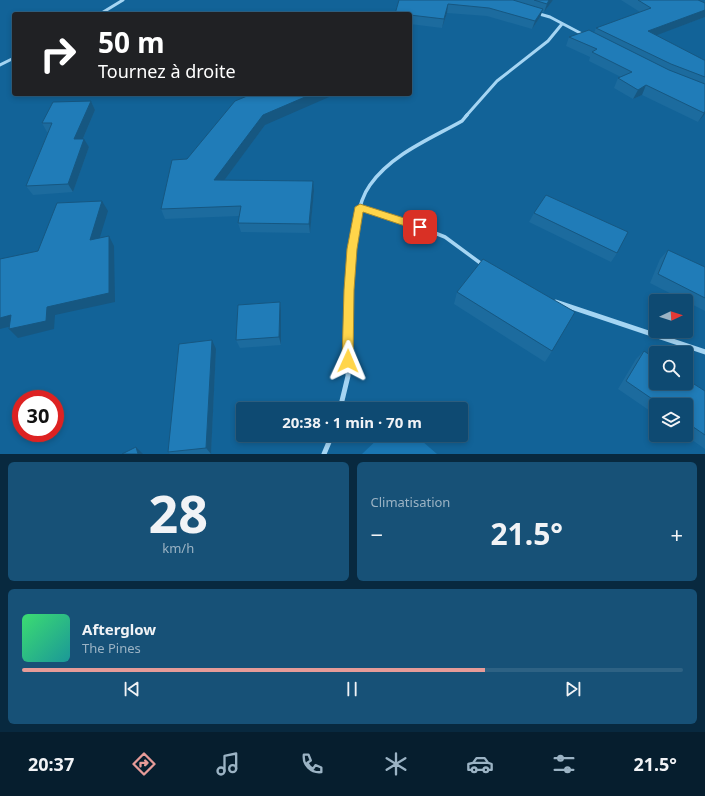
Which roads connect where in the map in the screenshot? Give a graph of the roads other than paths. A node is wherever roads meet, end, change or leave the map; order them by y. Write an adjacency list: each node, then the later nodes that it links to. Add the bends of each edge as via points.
1 (123, 0): 2 (street)
2 (103, 12)
3 (533, 12): 4 (street)
4 (562, 24): 5 (street); 8 (street, via 548,41 497,81 462,121 401,155 384,168 369,186)
5 (590, 38)
6 (12, 59): 7 (street)
7 (0, 65)
8 (360, 207): 9 (street, via 445,237); 12 (street, via 352,249 348,376)
9 (491, 271)
10 (549, 300): 11 (street)
11 (705, 352)
12 (342, 402)
13 (329, 442): 14 (street)
14 (324, 454)

